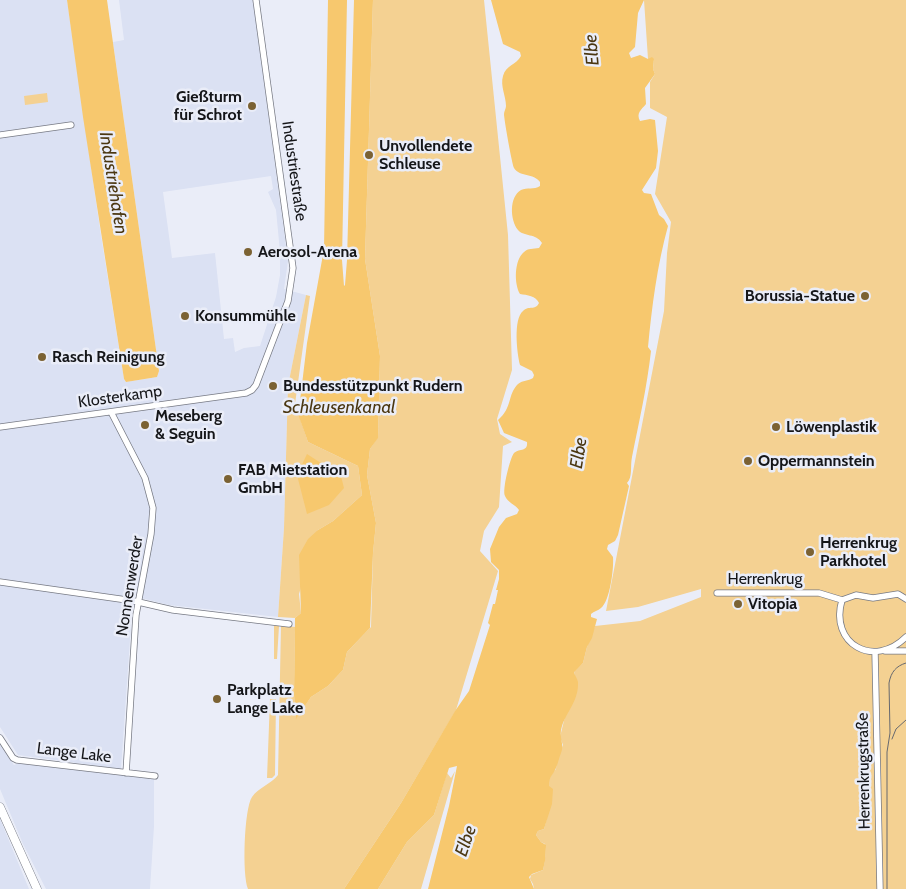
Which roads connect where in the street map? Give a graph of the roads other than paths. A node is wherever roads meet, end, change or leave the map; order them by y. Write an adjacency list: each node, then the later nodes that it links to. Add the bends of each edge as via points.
1 (256, 0): 4 (street, Industriestraße, via 293,268 288,301 258,381 252,390)
2 (71, 125): 3 (street)
3 (0, 135)
4 (244, 393): 5 (street, Klosterkamp)
5 (111, 412): 6 (street, Klosterkamp); 11 (street, Nonnenwerder, via 145,478 153,508 152,534)
6 (0, 427)
7 (0, 582): 11 (street)
8 (717, 593): 10 (street, Herrenkrug, via 819,593)
9 (906, 599): 10 (street, Herrenkrug, via 901,594 891,594 872,598 856,595)
10 (842, 600): 16 (street, via 840,622 843,634 857,646)
11 (138, 602): 12 (street, via 173,610); 18 (street, Nonnenwerder)
12 (289, 624)
13 (905, 639): 14 (street)
14 (883, 651): 15 (street); 16 (street)
15 (906, 651)
16 (875, 652): 22 (street, Herrenkrugstraße)
17 (0, 738): 18 (street, Lange Lake, via 13,758 22,761)
18 (126, 774): 19 (street, Lange Lake)
19 (155, 776)
20 (0, 807): 21 (main road)
21 (36, 889)
22 (880, 889)

